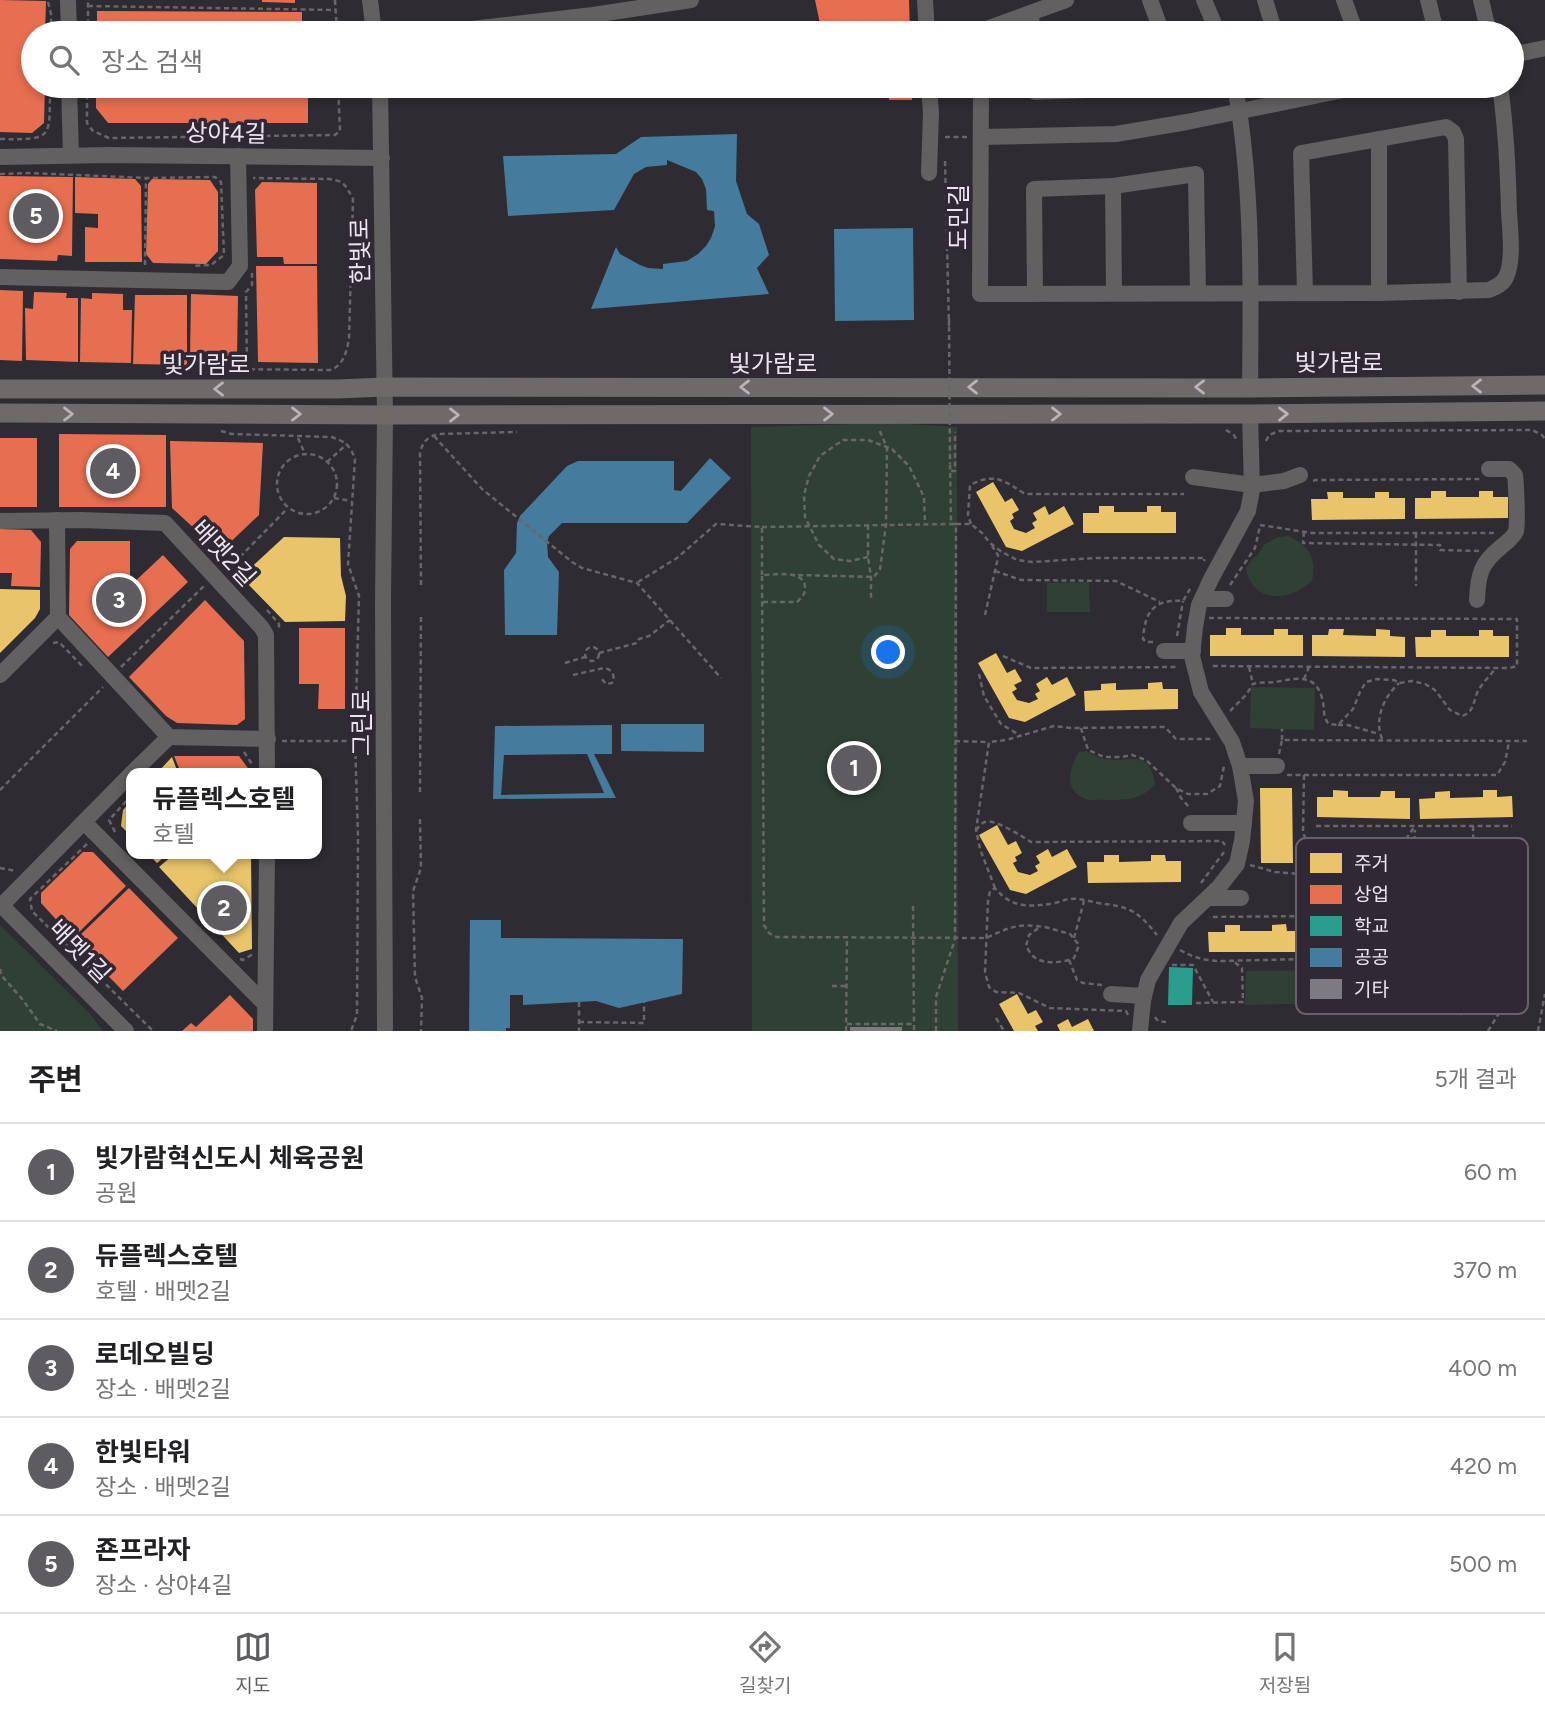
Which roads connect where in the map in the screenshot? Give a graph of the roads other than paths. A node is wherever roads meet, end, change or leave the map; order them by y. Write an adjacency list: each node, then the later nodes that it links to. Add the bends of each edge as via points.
1 (68, 0): 14 (street)
2 (370, 0): 15 (street)
3 (691, 0): 12 (street)
4 (925, 0): 17 (street)
5 (1066, 0): 13 (street)
6 (1150, 0): 20 (street)
7 (1204, 0): 21 (street)
8 (1265, 0): 22 (street)
9 (1344, 0): 23 (street)
10 (1428, 0): 24 (street)
11 (1481, 0): 25 (street)
12 (592, 8): 16 (street)
13 (1031, 13): 18 (street); 19 (street)
14 (69, 21)
15 (373, 21)
16 (511, 21)
17 (926, 21)
18 (1009, 21)
19 (1031, 21)
20 (1158, 21)
21 (1213, 21)
22 (1271, 21)
23 (1352, 21)
24 (1433, 21)
25 (1486, 21)
26 (1545, 48): 27 (street)
27 (1524, 52)
28 (69, 98): 38 (street)
29 (380, 98): 41 (street, 한빛로)
30 (929, 98): 42 (street)
31 (981, 98): 36 (street, 도민길)
32 (1237, 98): 35 (street)
33 (1303, 98): 35 (street)
34 (1501, 98): 46 (street, 도민길, via 1510,263 1502,284 1489,290)
35 (1239, 111): 36 (street, via 1116,134); 50 (street, via 1247,179)
36 (981, 136): 47 (street, 도민길, via 980,294)
37 (1379, 139): 45 (street, via 1301,153); 46 (street, via 1446,127 1454,132); 51 (street)
38 (71, 155): 39 (street, 상야4길); 40 (street, 상야4길)
39 (238, 156): 41 (street, 상야4길); 44 (street, via 240,266 228,282)
40 (0, 157)
41 (382, 158): 53 (street, 한빛로)
42 (929, 173)
43 (1113, 186): 47 (street, via 1034,189); 48 (street); 49 (street, via 1196,174)
44 (0, 277)
45 (1305, 292): 50 (street, 도민길); 51 (street, 도민길)
46 (1459, 292): 51 (street, 도민길)
47 (1035, 293): 48 (street, 도민길)
48 (1114, 293): 49 (street, 도민길)
49 (1198, 293): 50 (street, 도민길)
50 (1251, 293): 54 (street)
51 (1379, 293)
52 (1545, 386): 54 (main road, 빛가람로, one-way to 54)
53 (385, 387): 54 (main road, 빛가람로, one-way to 53); 55 (main road, 빛가람로, one-way to 55); 58 (street, 한빛로)
54 (1250, 387)
55 (0, 389)
56 (1545, 411): 59 (main road, 빛가람로, one-way to 56)
57 (0, 413): 58 (main road, 빛가람로, one-way to 58)
58 (386, 415): 59 (main road, 빛가람로, one-way to 59); 91 (street, 그린로)
59 (1250, 415): 63 (street)
60 (1485, 474): 66 (street, via 1509,469 1515,475 1516,531 1483,566)
61 (1193, 477): 63 (street)
62 (1303, 479): 63 (street)
63 (1252, 485): 69 (street, via 1248,511 1211,579 1215,599 1195,627)
64 (57, 520): 65 (street, 배멧2길); 67 (street); 72 (street, 배멧2길, via 165,523 266,635)
65 (0, 521)
66 (1476, 600)
67 (58, 617): 70 (street); 71 (street)
68 (1166, 645): 69 (street)
69 (1193, 651): 73 (street, via 1201,692 1232,741)
70 (0, 675)
71 (169, 737): 72 (street); 75 (street)
72 (273, 740): 76 (street, 배멧2길)
73 (1230, 765): 74 (street); 80 (street, via 1246,801)
74 (1277, 766)
75 (138, 768)
76 (262, 768)
77 (126, 780): 79 (street)
78 (1191, 816): 80 (street)
79 (85, 822): 84 (street); 87 (street)
80 (1244, 824): 82 (street, via 1237,864 1219,887)
81 (267, 859): 87 (street)
82 (1204, 891): 83 (street); 86 (street, via 1181,923 1176,946 1148,980)
83 (1234, 898)
84 (1, 904): 89 (street, 배멧1길)
85 (1109, 990): 86 (street)
86 (1144, 996): 88 (street)
87 (265, 1004): 90 (street)
88 (1134, 1027)
89 (126, 1031)
90 (265, 1031)
91 (385, 1031)

